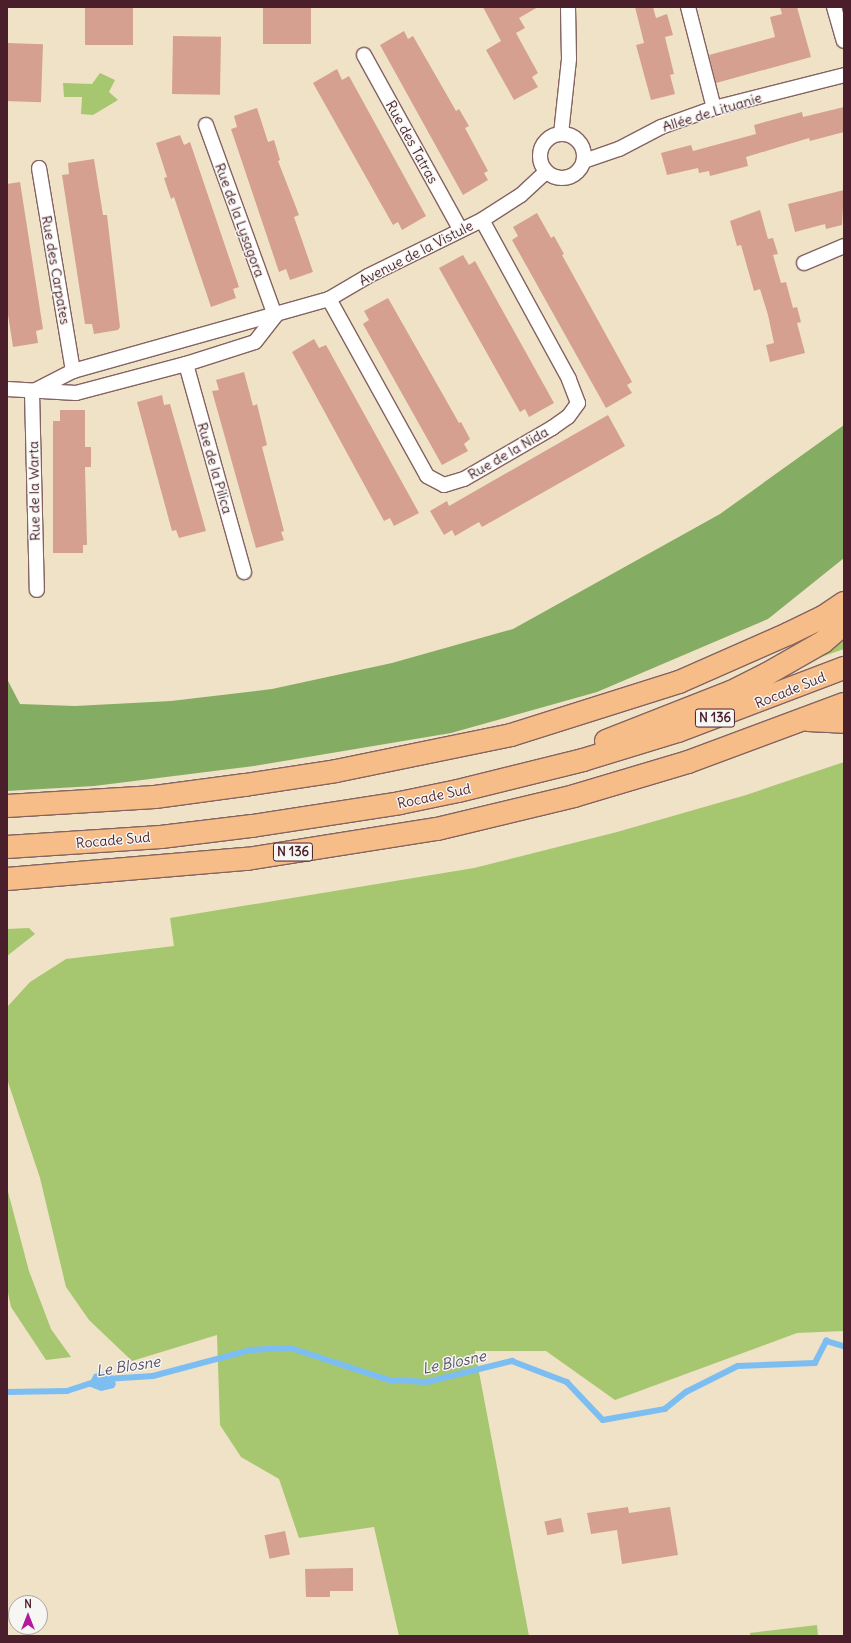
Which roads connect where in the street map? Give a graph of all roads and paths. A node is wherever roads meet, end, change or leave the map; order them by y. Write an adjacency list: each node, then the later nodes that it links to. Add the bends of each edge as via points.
1 (568, 7): 9 (street, via 569,59)
2 (688, 7): 7 (street)
3 (837, 8): 4 (street)
4 (844, 41)
5 (364, 55): 14 (street, Rue des Tatras)
6 (844, 75): 7 (street, Allée de Lituanie)
7 (714, 108): 10 (street, Allée de Lituanie, via 661,127 619,149)
8 (206, 125): 18 (street, Rue de la Lysagora)
9 (561, 134): 10 (street, via 568,134 580,142 585,154); 12 (street, via 548,139 540,150 541,164)
10 (584, 161): 12 (street, via 577,174 570,177 556,178)
11 (39, 168): 20 (street, Rue des Carpates)
12 (546, 172): 13 (street, Avenue de la Vistule, via 521,195)
13 (482, 220): 14 (street, Avenue de la Vistule); 17 (street, Rue de la Nida, via 569,379 578,403 568,417 552,428 464,479 444,485 427,476)
14 (460, 230): 17 (street, Avenue de la Vistule)
15 (844, 246): 16 (street)
16 (804, 263)
17 (329, 299): 18 (street, Avenue de la Vistule)
18 (275, 316): 19 (street, via 255,342); 20 (street, Avenue de la Vistule, via 242,322)
19 (186, 364): 22 (street, via 76,394); 23 (street, Rue de la Pilica)
20 (73, 371): 22 (street, Avenue de la Vistule)
21 (7, 389): 22 (street)
22 (32, 392): 24 (street, Rue de la Warta)
23 (244, 572)
24 (37, 590)
25 (844, 603): 32 (highway, via 823,617 788,634 678,682 511,735 336,771 245,785 155,797)
26 (844, 624): 31 (highway, via 823,642 767,674 724,694 610,737)
27 (844, 668): 31 (highway, Rocade Sud / N 136, via 731,713)
28 (844, 704): 29 (highway, N 136)
29 (805, 720): 30 (highway); 34 (highway, N 136, via 628,781 506,814 437,829 247,859)
30 (844, 722)
31 (583, 760): 33 (highway, Rocade Sud / N 136, via 458,791 328,816 161,837)
32 (7, 806)
33 (7, 847)
34 (7, 879)

